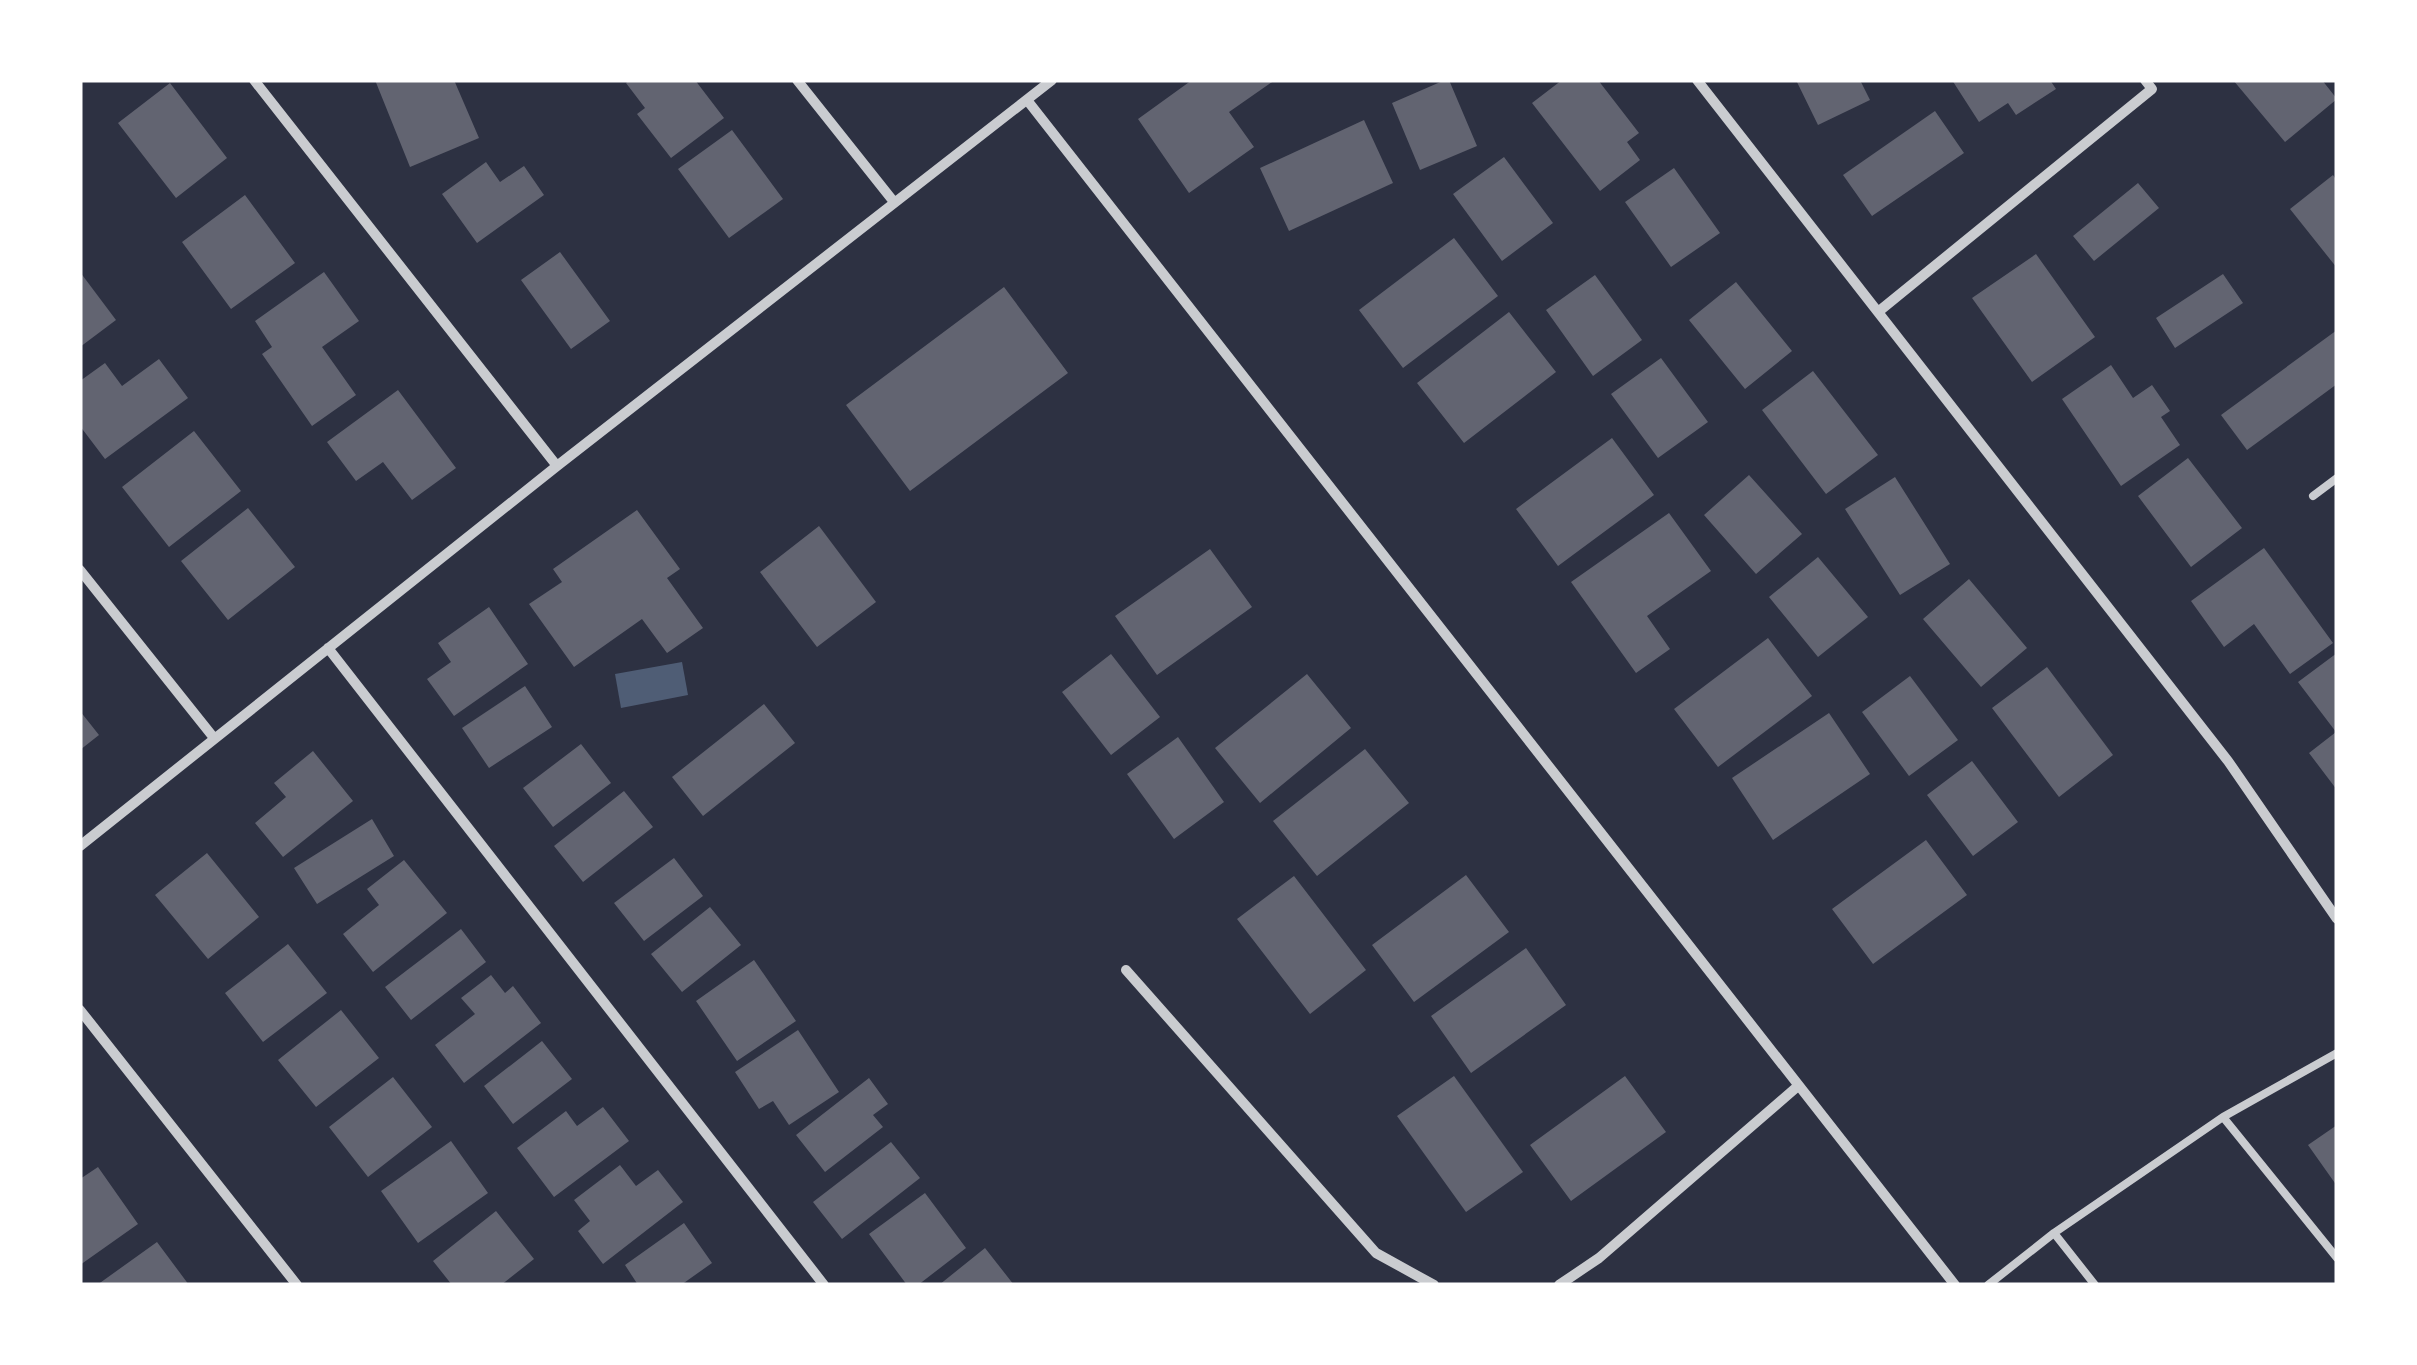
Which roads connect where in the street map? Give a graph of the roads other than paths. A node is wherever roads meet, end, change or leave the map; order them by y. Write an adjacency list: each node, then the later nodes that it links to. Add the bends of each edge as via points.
1 (254, 80): 9 (street)
2 (797, 80): 7 (street)
3 (1052, 80): 6 (street)
4 (1697, 80): 8 (street)
5 (2145, 80): 8 (street, via 2152,89)
6 (1027, 100): 7 (street); 20 (street)
7 (894, 202): 9 (street)
8 (1878, 312): 16 (street, via 2228,760)
9 (557, 466): 13 (street)
10 (2337, 478): 11 (lane)
11 (2314, 496)
12 (80, 570): 14 (street)
13 (328, 648): 14 (street); 25 (street)
14 (214, 738): 15 (street)
15 (80, 846)
16 (2337, 919)
17 (1126, 970): 26 (street, via 1376,1253)
18 (80, 1010): 24 (street)
19 (2337, 1053): 21 (lane)
20 (1798, 1086): 27 (street); 28 (street)
21 (2223, 1117): 22 (lane); 23 (lane)
22 (2054, 1233): 29 (lane); 30 (lane)
23 (2337, 1258)
24 (297, 1285)
25 (824, 1285)
26 (1434, 1285)
27 (1559, 1285)
28 (1955, 1285)
29 (1988, 1285)
30 (2096, 1285)

